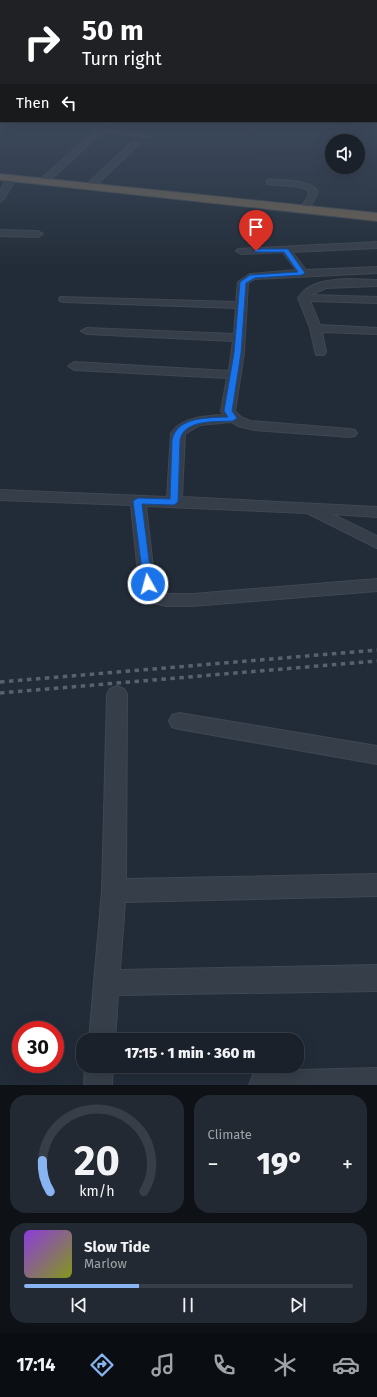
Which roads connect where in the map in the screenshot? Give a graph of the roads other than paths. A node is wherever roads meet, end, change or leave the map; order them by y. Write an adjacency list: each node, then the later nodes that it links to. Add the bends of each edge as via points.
1 (58, 169): 4 (street)
2 (109, 169): 6 (street)
3 (6, 178): 4 (highway); 7 (street)
4 (44, 182): 6 (highway)
5 (270, 182): 8 (street, via 301,185 312,189 312,196)
6 (90, 186): 8 (highway)
7 (0, 199)
8 (303, 209): 9 (highway)
9 (377, 217)
10 (0, 233): 11 (street)
11 (38, 234)
12 (377, 244): 13 (street)
13 (286, 250): 14 (street); 16 (street)
14 (241, 251)
15 (377, 270): 16 (street)
16 (302, 273): 21 (street, via 250,277 243,282)
17 (377, 283): 18 (street, via 337,283 308,290)
18 (303, 298): 20 (street); 22 (street)
19 (64, 299): 21 (street)
20 (377, 300)
21 (241, 305): 25 (street)
22 (316, 328): 23 (street); 26 (street)
23 (377, 331)
24 (87, 332): 25 (street)
25 (238, 338): 28 (street)
26 (320, 352)
27 (74, 366): 28 (street)
28 (234, 375): 29 (street, via 228,411)
29 (233, 418): 30 (street, via 240,423 254,426); 33 (street, via 192,422 178,433)
30 (350, 433)
31 (0, 495): 32 (street)
32 (138, 501): 33 (street); 37 (street, via 148,584 151,594 158,599 193,600)
33 (174, 502): 34 (street)
34 (307, 507): 35 (street); 36 (street)
35 (377, 512)
36 (377, 543)
37 (377, 585)
38 (117, 694): 42 (street)
39 (179, 722): 40 (street)
40 (377, 755)
41 (377, 885): 42 (street)
42 (114, 891): 44 (street)
43 (377, 978): 44 (street)
44 (107, 983): 45 (street)
45 (103, 1033)
46 (99, 1073): 48 (street)
47 (377, 1082): 49 (street)
48 (98, 1085)
49 (263, 1085)

